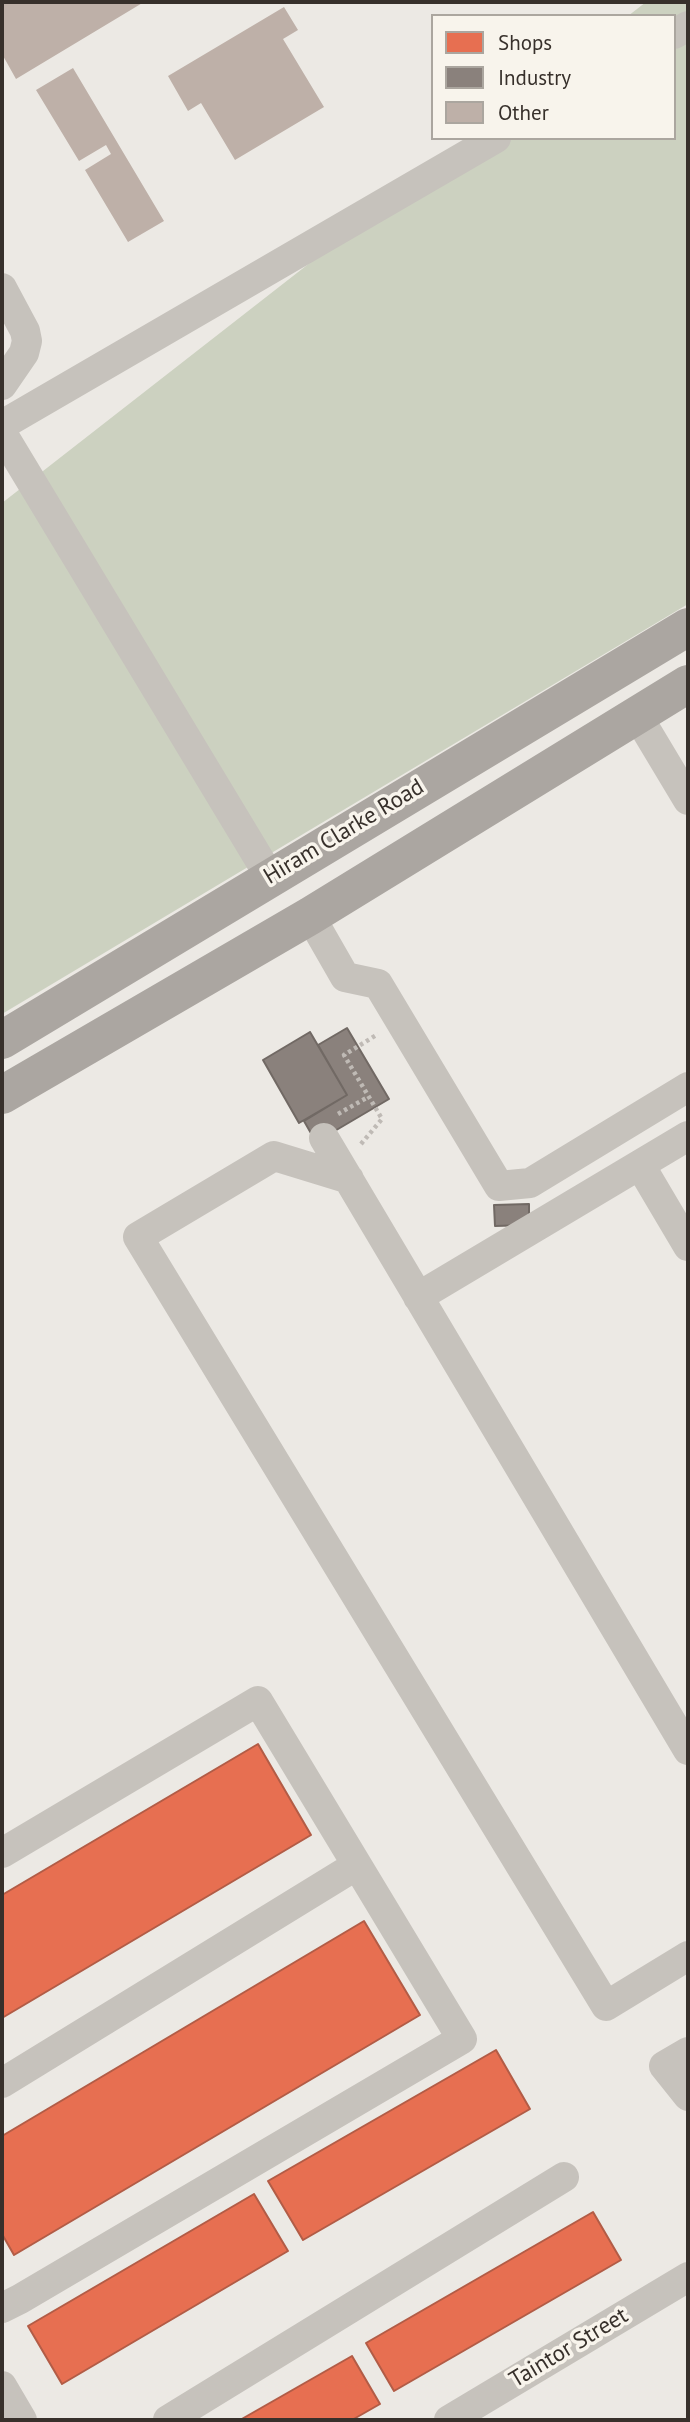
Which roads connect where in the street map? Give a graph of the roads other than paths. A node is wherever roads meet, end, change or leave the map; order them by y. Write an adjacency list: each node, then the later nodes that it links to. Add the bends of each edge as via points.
1 (493, 140): 4 (street)
2 (2, 288): 3 (street, via 27,341)
3 (2, 386)
4 (4, 442): 10 (street)
5 (688, 627): 6 (main road, Hiram Clarke Road)
6 (606, 676): 8 (main road); 10 (main road, Hiram Clarke Road)
7 (688, 684): 8 (main road)
8 (637, 715): 9 (street); 11 (main road)
9 (688, 800)
10 (270, 877): 11 (main road); 12 (main road, Hiram Clarke Road)
11 (310, 916): 13 (street, via 345,977 378,984 499,1186 530,1183); 14 (main road)
12 (2, 1040)
13 (688, 1087)
14 (2, 1095)
15 (688, 1136): 17 (street)
16 (324, 1138): 18 (street)
17 (640, 1165): 19 (street); 20 (street)
18 (346, 1173): 20 (street); 24 (street, via 274,1156 138,1237 606,2006)
19 (688, 1247)
20 (418, 1297): 21 (street)
21 (688, 1750)
22 (2, 1853): 23 (street, via 258,1701)
23 (357, 1865): 26 (street); 30 (street, via 462,2039)
24 (688, 1956)
25 (688, 2052): 27 (street, via 664,2066)
26 (2, 2083)
27 (688, 2095)
28 (564, 2177): 33 (street)
29 (688, 2277): 34 (street, Taintor Street)
30 (2, 2308)
31 (2, 2386): 32 (street)
32 (22, 2420)
33 (168, 2420)
34 (449, 2420)

